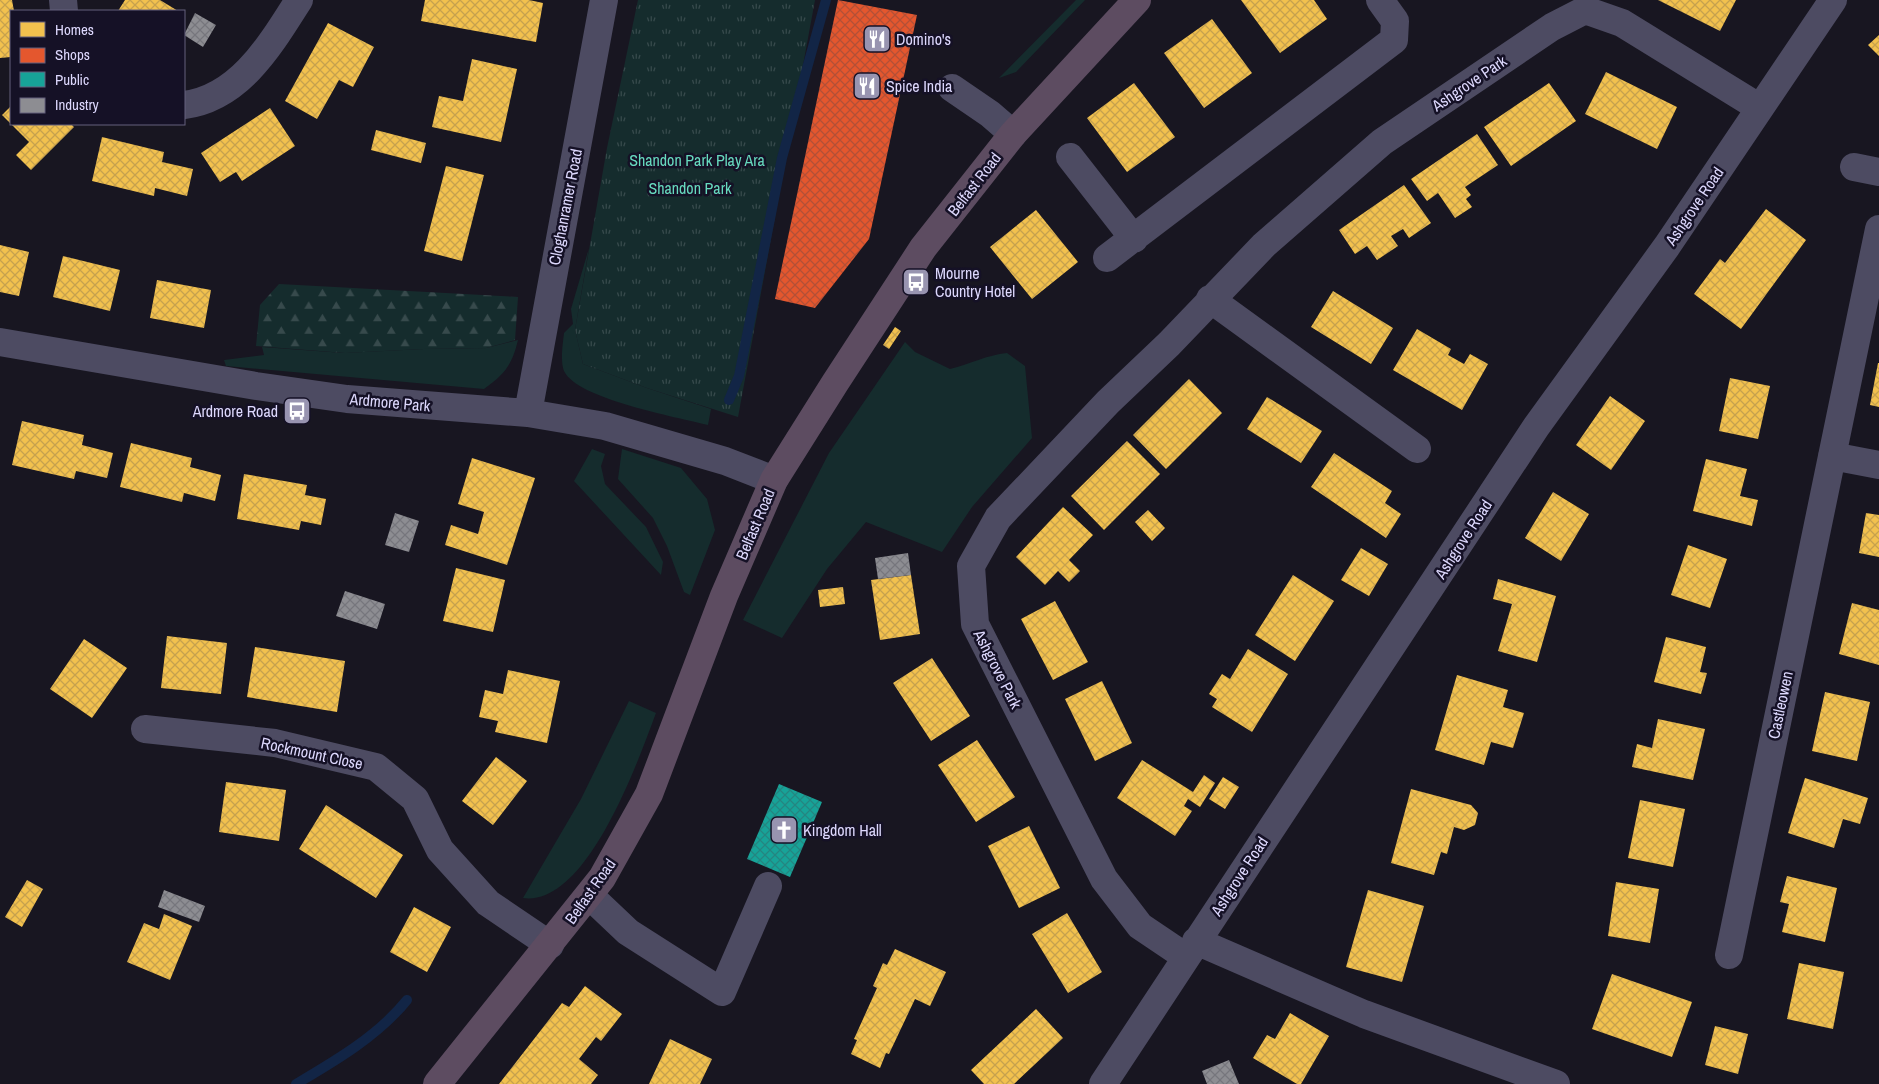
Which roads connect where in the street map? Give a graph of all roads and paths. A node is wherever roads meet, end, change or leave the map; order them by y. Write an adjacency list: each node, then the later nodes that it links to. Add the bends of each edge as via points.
1 (298, 0): 7 (street, via 268,48 230,88 199,103)
2 (604, 0): 16 (street, Cloghanramer Road)
3 (1137, 0): 9 (highway, Belfast Road)
4 (1380, 0): 12 (street, via 1396,21 1394,40)
5 (1833, 0): 8 (street, Ashgrove Road)
6 (952, 88): 9 (street)
7 (185, 106)
8 (1760, 108): 14 (street, Ashgrove Park, via 1622,23 1585,10 1552,27 1382,142 1264,245); 25 (street, Ashgrove Road, via 1667,246 1536,427)
9 (1013, 134): 20 (highway, Belfast Road, via 923,248)
10 (1070, 157): 12 (street)
11 (1879, 230): 18 (street, Castleowen)
12 (1134, 239): 13 (street)
13 (1108, 258)
14 (1210, 299): 17 (street); 25 (street, Ashgrove Park, via 998,518 971,566 975,624 1104,878 1140,926)
15 (0, 342): 16 (street, Ardmore Park, via 256,386 347,398)
16 (528, 413): 20 (street, Ardmore Park, via 630,433)
17 (1417, 449)
18 (1832, 456): 19 (street); 26 (street, Castleowen)
19 (1879, 465)
20 (774, 480): 23 (highway, Belfast Road, via 724,596 649,794)
21 (145, 729): 24 (street, Rockmount Close, via 275,743 376,767 415,799 440,850 488,903)
22 (768, 886): 23 (street, via 722,992 628,932)
23 (590, 896): 24 (highway, Belfast Road)
24 (550, 946): 27 (highway, Belfast Road)
25 (1191, 949): 28 (street, Ashgrove Road); 29 (street, Ashgrove Park)
26 (1729, 955)
27 (437, 1084)
28 (1104, 1084)
29 (1556, 1084)

